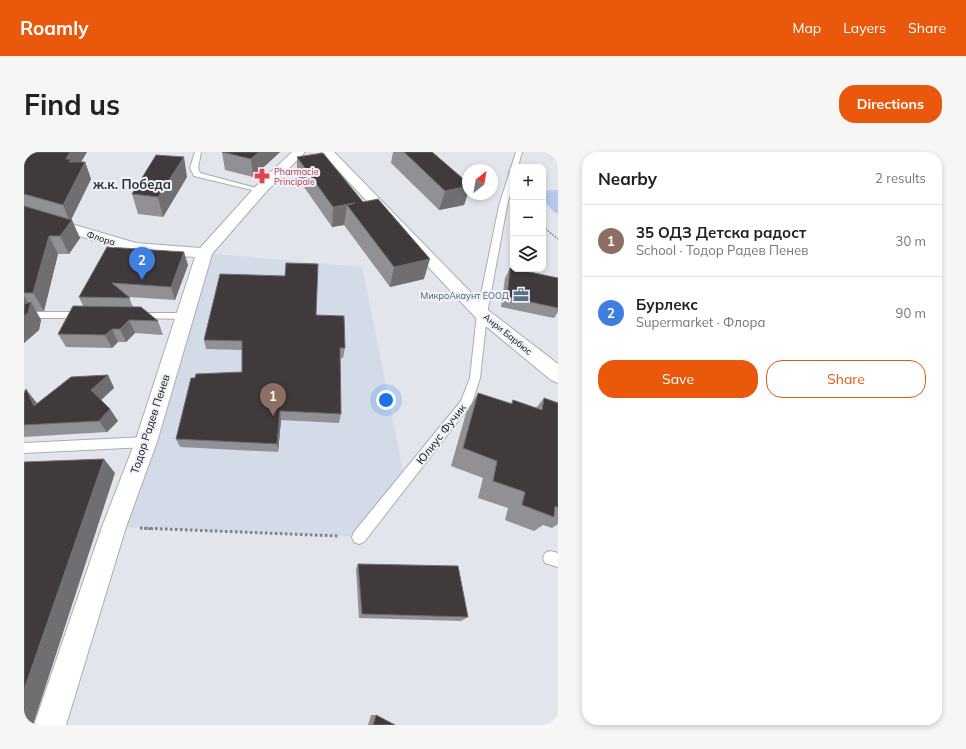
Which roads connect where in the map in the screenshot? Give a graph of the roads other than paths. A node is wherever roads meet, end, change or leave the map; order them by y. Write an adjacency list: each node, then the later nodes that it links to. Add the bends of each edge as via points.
1 (198, 152): 7 (lane, via 194,168 197,174)
2 (299, 152): 7 (street, Тодор Радев Пенев)
3 (328, 152): 10 (street, Анри Барбюс)
4 (519, 152): 5 (lane, Юлиус Фучик)
5 (514, 164)
6 (510, 179): 10 (lane, Юлиус Фучик)
7 (260, 190): 9 (street, Тодор Радев Пенев)
8 (24, 214): 9 (street, Флора, via 135,248)
9 (204, 253): 13 (street, Тодор Радев Пенев)
10 (482, 314): 15 (street, Анри Барбюс); 18 (lane, Юлиус Фучик, via 476,378 466,403)
11 (97, 316): 14 (lane, via 34,315)
12 (129, 316): 13 (lane)
13 (184, 316): 16 (street, Тодор Радев Пенев)
14 (24, 319)
15 (558, 375)
16 (146, 442): 17 (lane); 19 (street, Тодор Радев Пенев, via 114,527)
17 (24, 448)
18 (359, 537)
19 (50, 725)

